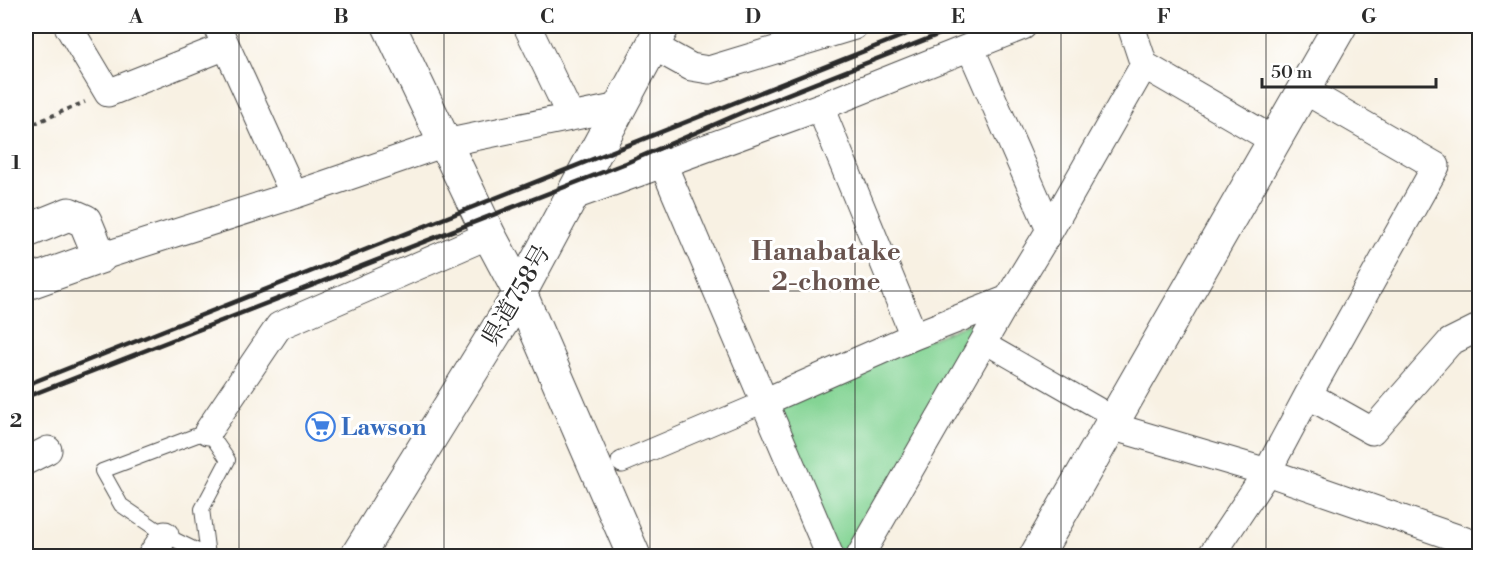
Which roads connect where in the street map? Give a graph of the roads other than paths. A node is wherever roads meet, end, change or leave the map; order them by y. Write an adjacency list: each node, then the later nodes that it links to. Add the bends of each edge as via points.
1 (68, 26): 8 (street, via 108,93)
2 (389, 26): 17 (main road)
3 (527, 26): 15 (street)
4 (854, 26): 9 (street, via 710,70 691,67)
5 (1023, 26): 10 (street)
6 (1131, 26): 11 (street)
7 (1340, 26): 12 (main road)
8 (222, 36): 19 (street)
9 (658, 36): 13 (main road, 県道758号)
10 (970, 47): 14 (street); 22 (street)
11 (1144, 65): 16 (street); 22 (street)
12 (1304, 90): 16 (main road); 31 (street, via 1436,166)
13 (619, 107): 15 (street); 20 (main road, 県道758号)
14 (820, 107): 18 (street); 29 (street)
15 (571, 117): 17 (street)
16 (1275, 141): 33 (main road)
17 (445, 143): 19 (street); 23 (main road)
18 (663, 164): 20 (street); 32 (street)
19 (294, 195): 24 (street)
20 (571, 197): 26 (main road, 県道758号)
21 (26, 230): 24 (main road, via 69,214 85,221)
22 (1050, 230): 27 (street)
23 (489, 235): 26 (main road); 34 (street, via 279,326)
24 (100, 257): 25 (main road)
25 (27, 280)
26 (519, 293): 39 (main road, 県道758号); 40 (main road)
27 (1008, 299): 29 (street); 30 (street)
28 (1479, 327): 31 (street, via 1450,342 1372,431)
29 (915, 336): 32 (street)
30 (983, 342): 33 (street); 42 (street)
31 (1308, 395): 36 (street)
32 (764, 402): 35 (street); 41 (street)
33 (1105, 417): 36 (street); 43 (main road)
34 (208, 430): 37 (lane, via 228,460 202,509 208,556); 37 (lane, via 102,471 121,505)
35 (622, 462)
36 (1267, 472): 38 (street); 44 (street)
37 (158, 546)
38 (1479, 546)
39 (357, 556)
40 (634, 556)
41 (830, 556)
42 (860, 556)
43 (1036, 556)
44 (1211, 556)

